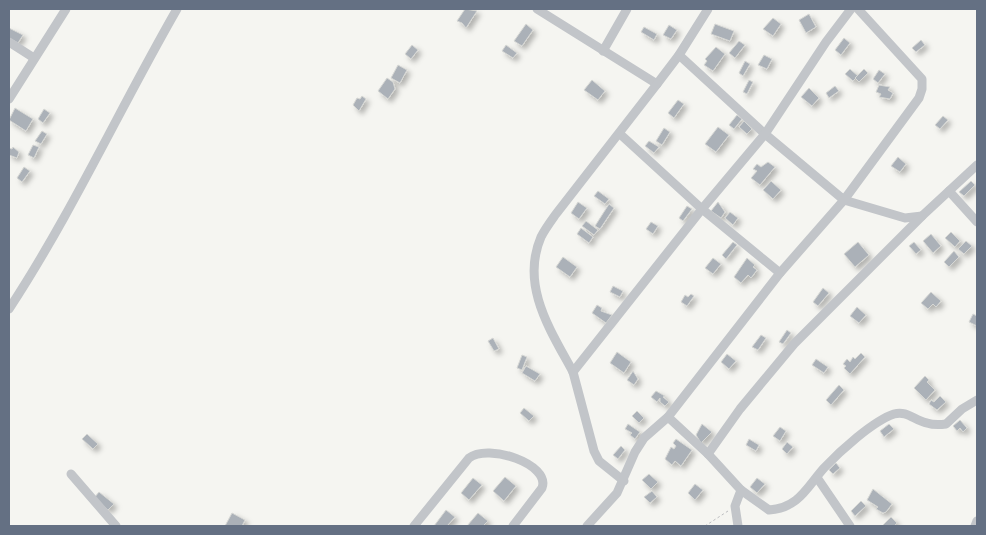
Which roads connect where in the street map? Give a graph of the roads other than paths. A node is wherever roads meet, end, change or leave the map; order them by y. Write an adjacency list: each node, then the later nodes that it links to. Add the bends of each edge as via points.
1 (66, 9): 11 (street)
2 (177, 9): 23 (street, via 36,268)
3 (537, 9): 9 (street)
4 (627, 9): 9 (street)
5 (708, 9): 10 (street)
6 (851, 9): 15 (street)
7 (858, 9): 18 (street, via 922,79 922,90 920,98)
8 (9, 42): 11 (street)
9 (603, 51): 12 (street)
10 (679, 55): 12 (street); 15 (street)
11 (34, 58): 13 (street)
12 (657, 84): 14 (street)
13 (9, 99)
14 (620, 134): 19 (street); 24 (street, via 556,214 541,237 536,257 534,279 543,316)
15 (766, 134): 18 (street); 19 (street)
16 (977, 165): 17 (street)
17 (949, 191): 20 (street); 21 (street)
18 (844, 200): 20 (street, via 905,218); 22 (street)
19 (702, 210): 22 (street); 24 (street)
20 (922, 216): 27 (street, via 783,356)
21 (977, 222)
22 (780, 274): 26 (street)
23 (9, 309)
24 (573, 372): 30 (street, via 599,461)
25 (977, 400): 29 (street, via 946,424 925,423 909,414 896,413 859,437 825,467)
26 (668, 417): 27 (street); 30 (street, via 644,438)
27 (708, 454): 31 (street)
28 (71, 474): 33 (street)
29 (818, 479): 31 (street, via 801,496 779,510 769,510); 38 (street)
30 (624, 480): 36 (street, via 617,493)
31 (741, 490): 37 (street, via 735,506)
32 (977, 521): 39 (street)
33 (116, 526)
34 (414, 526): 35 (street, via 469,458 485,452 504,453 542,475 542,488)
35 (513, 526)
36 (587, 526)
37 (738, 526)
38 (850, 526)
39 (975, 526)

